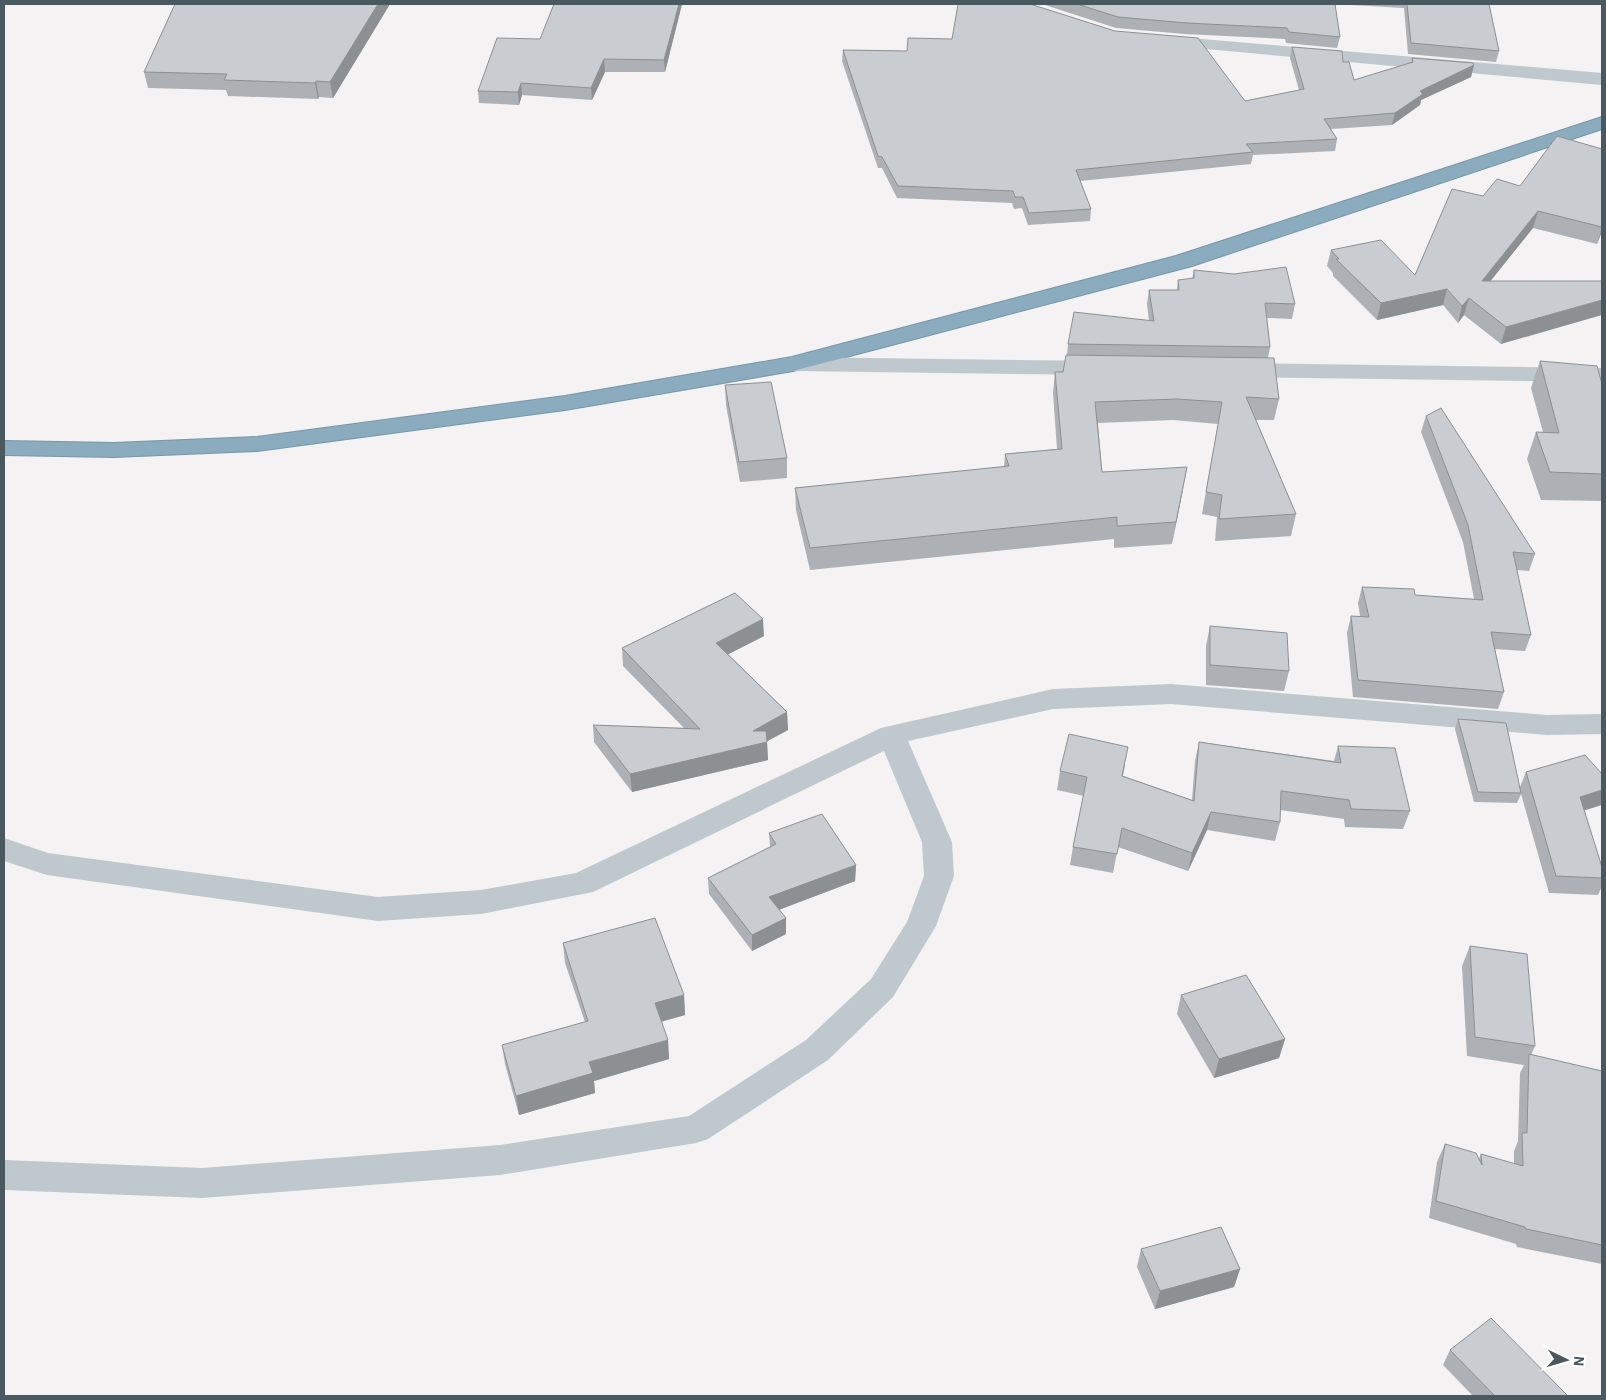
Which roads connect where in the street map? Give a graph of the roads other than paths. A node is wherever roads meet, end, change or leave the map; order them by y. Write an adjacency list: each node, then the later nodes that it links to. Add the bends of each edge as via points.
1 (1150, 39): 2 (street)
2 (1602, 79)
3 (1602, 122): 4 (highway, via 1184,261)
4 (792, 364): 5 (street); 8 (highway, via 565,403 257,444 114,450)
5 (1122, 368)
6 (1222, 370): 7 (street)
7 (1602, 375)
8 (4, 448)
9 (1602, 724): 10 (street, via 1547,725 1171,694 1053,699)
10 (891, 735): 11 (street, via 582,884 482,902 378,909 48,864); 12 (street, via 937,842 939,876 922,926 882,988 817,1050 696,1129 500,1160 202,1183)
11 (4, 849)
12 (4, 1175)

